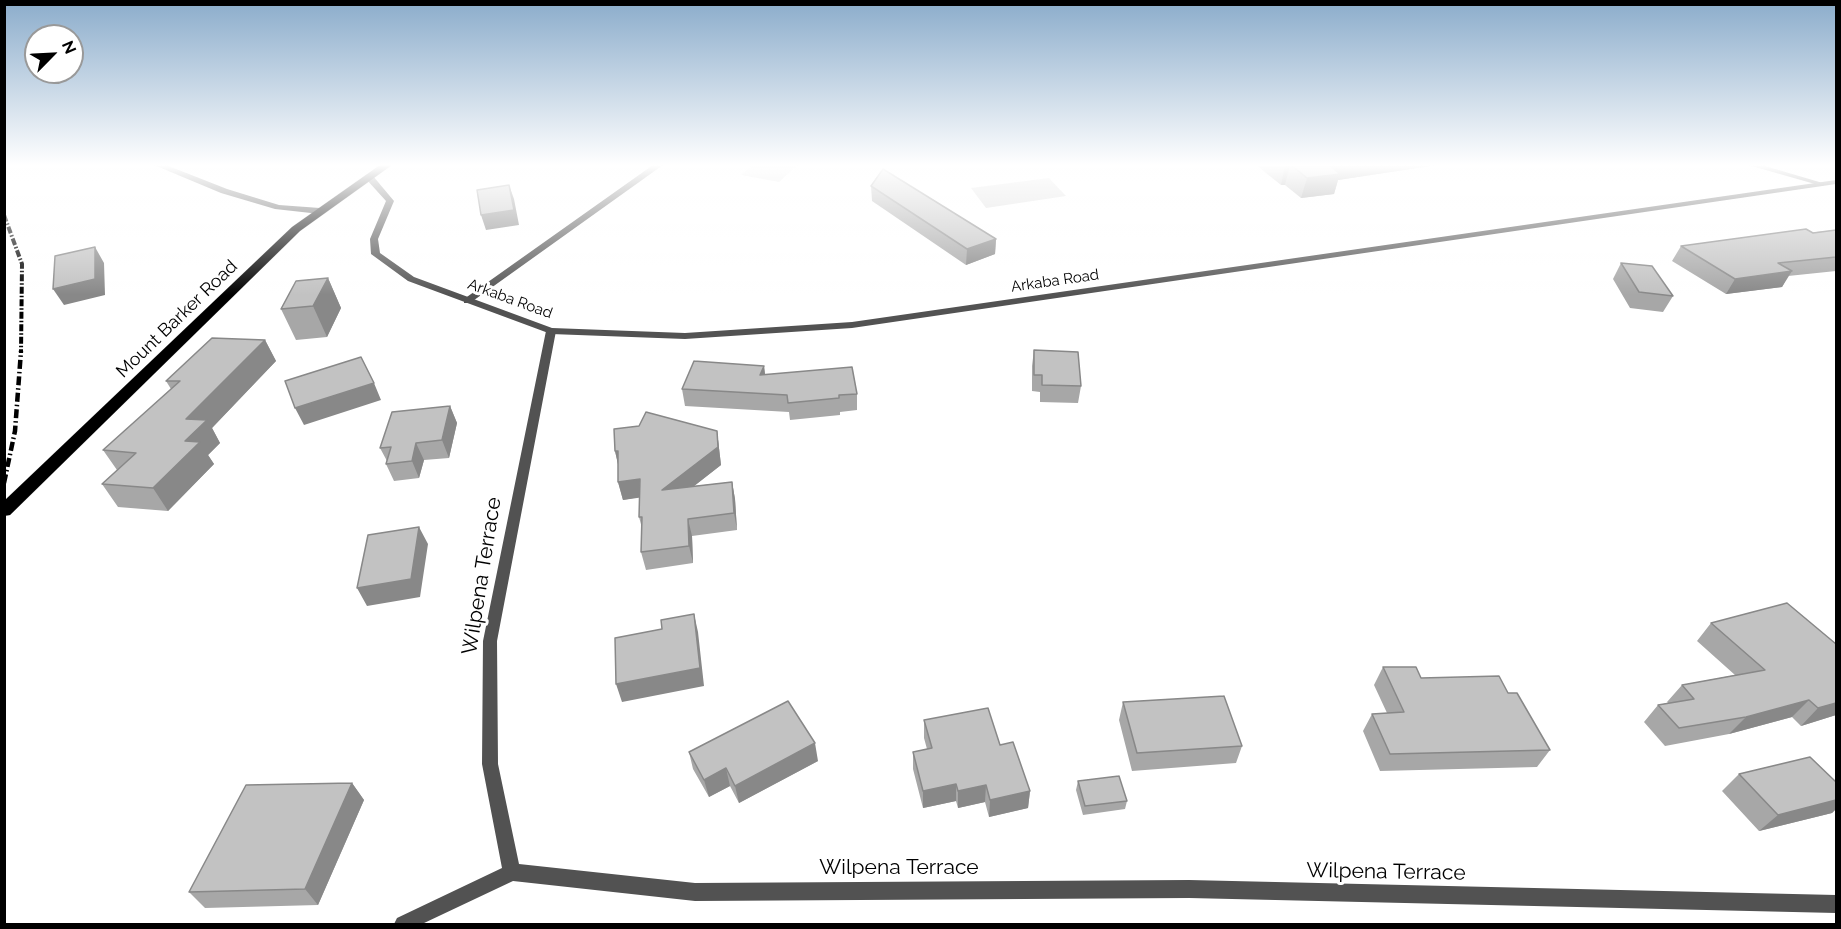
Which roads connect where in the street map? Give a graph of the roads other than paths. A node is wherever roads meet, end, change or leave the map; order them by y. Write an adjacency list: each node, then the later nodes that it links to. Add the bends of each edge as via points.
1 (292, 208): 6 (street)
2 (324, 208): 6 (main road, Mount Barker Road)
3 (387, 208): 7 (street, Arkaba Road, via 374,239 376,254 411,279)
4 (598, 208): 7 (street)
5 (1656, 208): 8 (street, Arkaba Road, via 852,326 685,336)
6 (320, 211): 9 (main road, Mount Barker Road, via 296,229)
7 (467, 301): 8 (street, Arkaba Road)
8 (551, 331): 10 (street, Wilpena Terrace, via 490,641 490,764)
9 (4, 512)
10 (512, 872): 11 (street, Wilpena Terrace, via 695,891 1189,890); 12 (street)
11 (1836, 904)
12 (403, 924)

